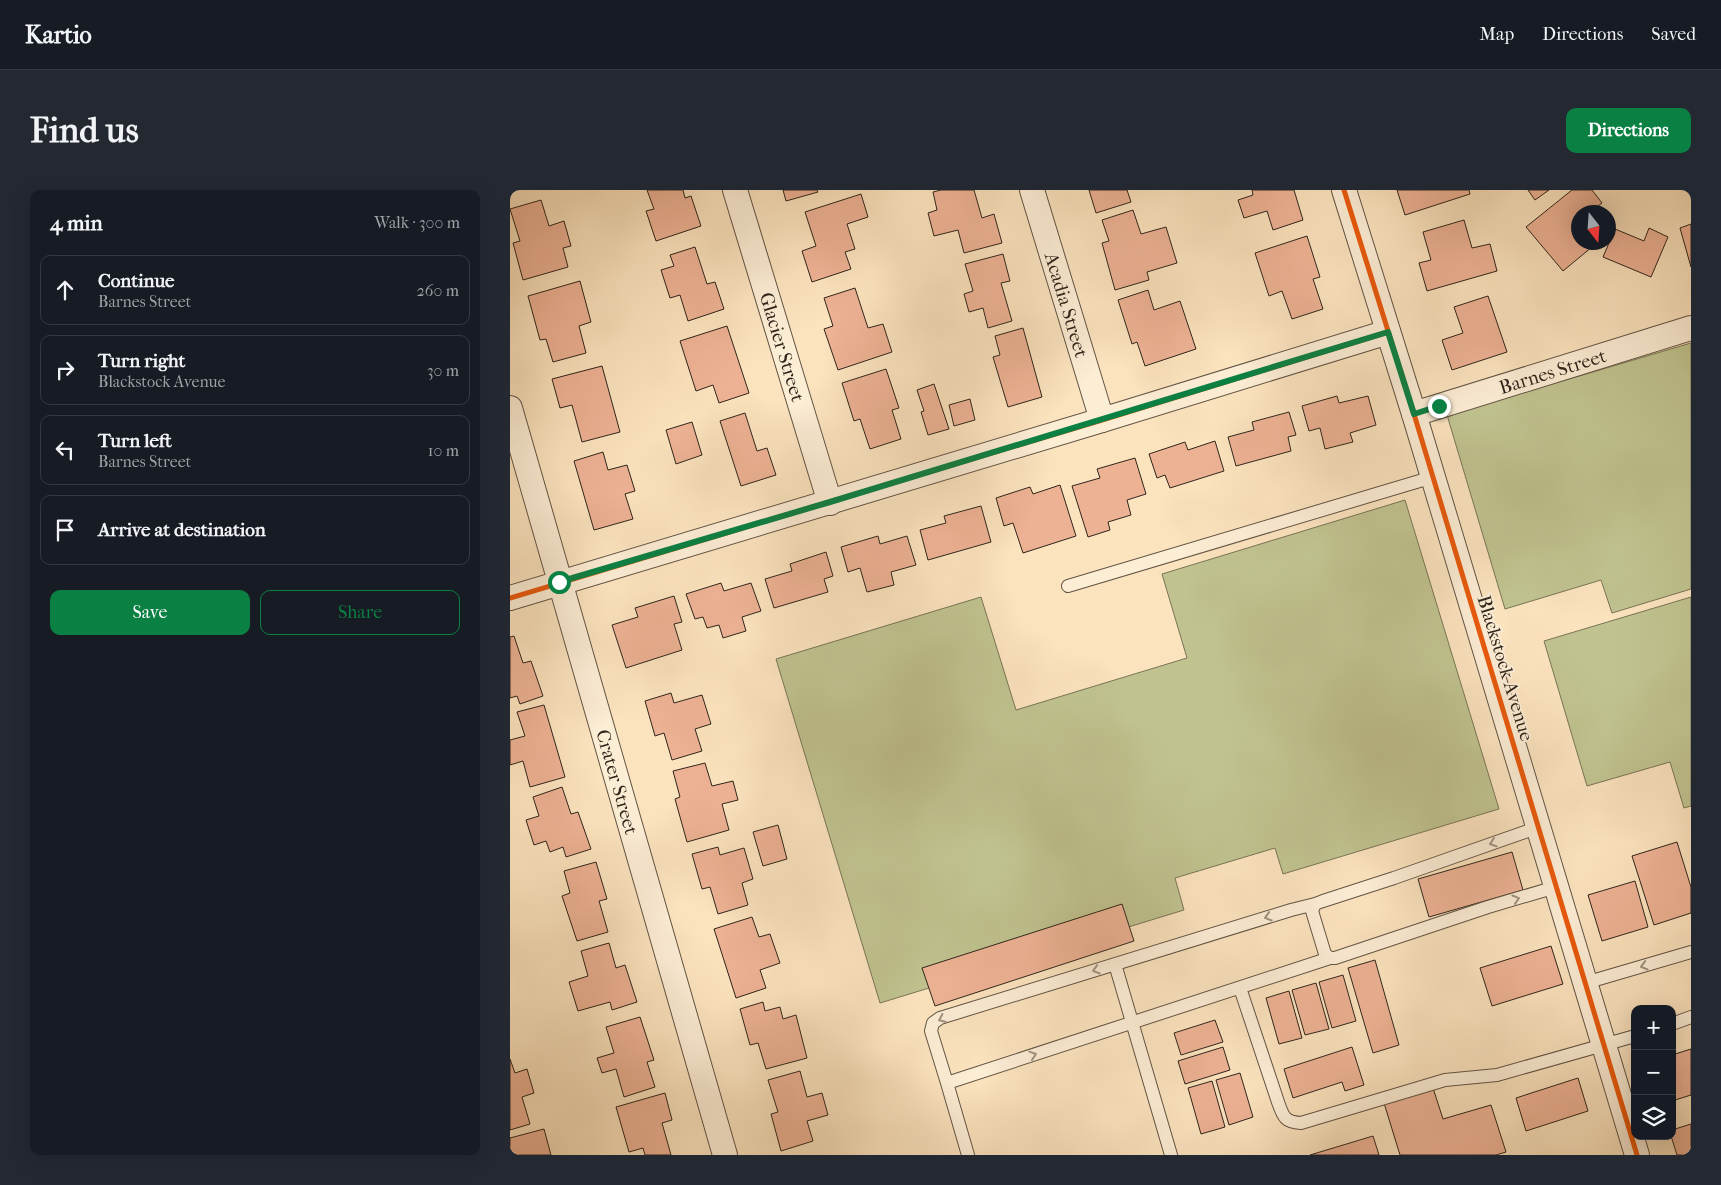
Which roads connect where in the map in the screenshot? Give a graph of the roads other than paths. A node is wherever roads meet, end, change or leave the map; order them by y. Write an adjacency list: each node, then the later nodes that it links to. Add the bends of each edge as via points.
1 (735, 190): 10 (street, Glacier Street)
2 (1032, 190): 8 (street, Acadia Street)
3 (1344, 190): 5 (street, Blackstock Avenue)
4 (1691, 328): 7 (street, Barnes Street)
5 (1388, 332): 7 (street, Blackstock Avenue); 8 (street)
6 (510, 408): 11 (street, Crater Street)
7 (1414, 414): 9 (street, Blackstock Avenue)
8 (1102, 420): 10 (street)
9 (1433, 477): 12 (lane); 14 (street, Blackstock Avenue)
10 (830, 502): 11 (street)
11 (559, 582): 13 (street); 28 (street, Crater Street)
12 (1068, 586)
13 (510, 598)
14 (1539, 827): 15 (street, Blackstock Avenue); 16 (lane, one-way to 16)
15 (1556, 887): 18 (lane, one-way to 15, via 1342,957); 20 (street, Blackstock Avenue)
16 (1316, 904): 18 (lane, via 1312,911 1325,954); 19 (lane, one-way to 19)
17 (1691, 952): 20 (lane, one-way to 20)
18 (1330, 958): 21 (lane)
19 (1115, 964): 23 (lane); 27 (lane, one-way to 27, via 940,1018 933,1023 931,1031)
20 (1585, 983): 26 (street, Blackstock Avenue)
21 (1240, 988): 23 (lane); 26 (lane, via 1283,1116 1290,1122 1301,1123 1445,1080 1497,1075)
22 (1691, 1018): 24 (lane)
23 (1133, 1022): 27 (lane, one-way to 23); 30 (lane)
24 (1676, 1023)
25 (1631, 1037): 26 (lane)
26 (1604, 1046): 31 (street, Blackstock Avenue)
27 (947, 1083): 29 (lane)
28 (725, 1155)
29 (968, 1155)
30 (1171, 1155)
31 (1637, 1155)

